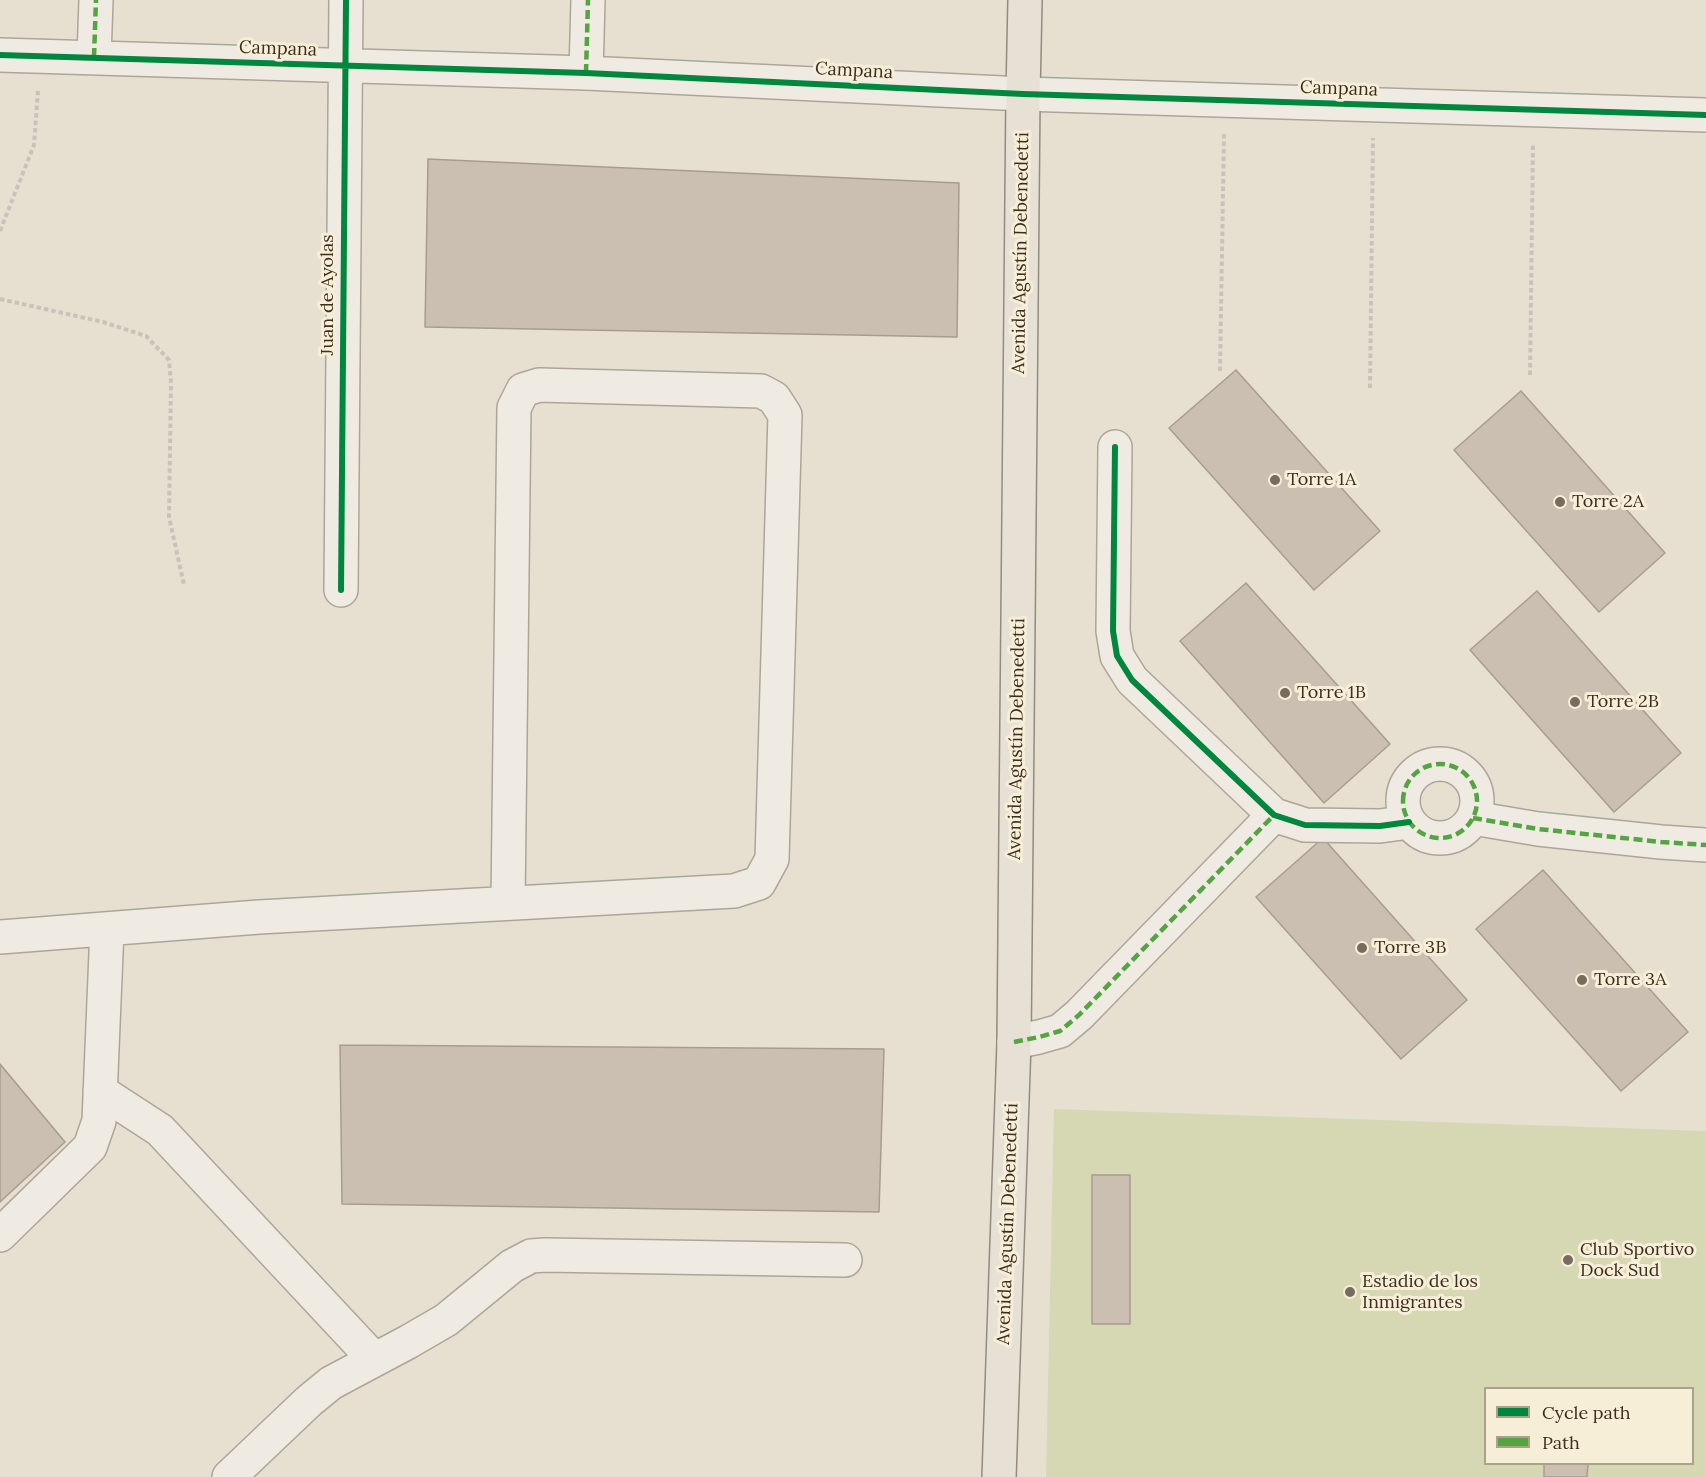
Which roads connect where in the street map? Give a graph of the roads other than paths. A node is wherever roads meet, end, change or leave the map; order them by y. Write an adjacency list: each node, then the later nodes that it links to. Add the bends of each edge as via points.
1 (96, 0): 6 (street)
2 (346, 0): 7 (street, Juan de Ayolas)
3 (588, 0): 8 (street)
4 (1025, 0): 9 (main road, Avenida Agustín Debenedetti)
5 (0, 55): 6 (street, Campana)
6 (94, 57): 7 (street, Campana)
7 (345, 67): 8 (street, Campana); 12 (street, Juan de Ayolas)
8 (586, 73): 9 (street, Campana)
9 (1023, 94): 10 (street, Campana); 20 (main road, Avenida Agustín Debenedetti)
10 (1706, 115)
11 (1115, 447): 13 (street, via 1113,630 1117,656 1132,680)
12 (341, 590)
13 (1274, 815): 15 (street, via 1305,825 1380,826); 20 (street, via 1079,1015 1060,1031)
14 (1473, 818): 15 (street, via 1458,834 1448,838 1425,835); 15 (street, via 1477,807 1472,782 1463,772 1440,764 1427,766 1408,781 1402,806); 16 (street, via 1538,829)
15 (1409, 822)
16 (1706, 845)
17 (508, 903): 17 (street, via 734,891 759,883 772,859 785,415 774,398 761,391 539,385 523,390 514,408); 18 (street)
18 (107, 929): 19 (street); 21 (street)
19 (0, 937)
20 (1014, 1042): 26 (main road, Avenida Agustín Debenedetti)
21 (100, 1091): 22 (street, via 99,1121 90,1147); 24 (street, via 160,1130)
22 (0, 1235)
23 (845, 1260): 24 (street, via 531,1256 512,1266 446,1320)
24 (374, 1359): 25 (street, via 324,1389)
25 (229, 1477)
26 (999, 1477)

